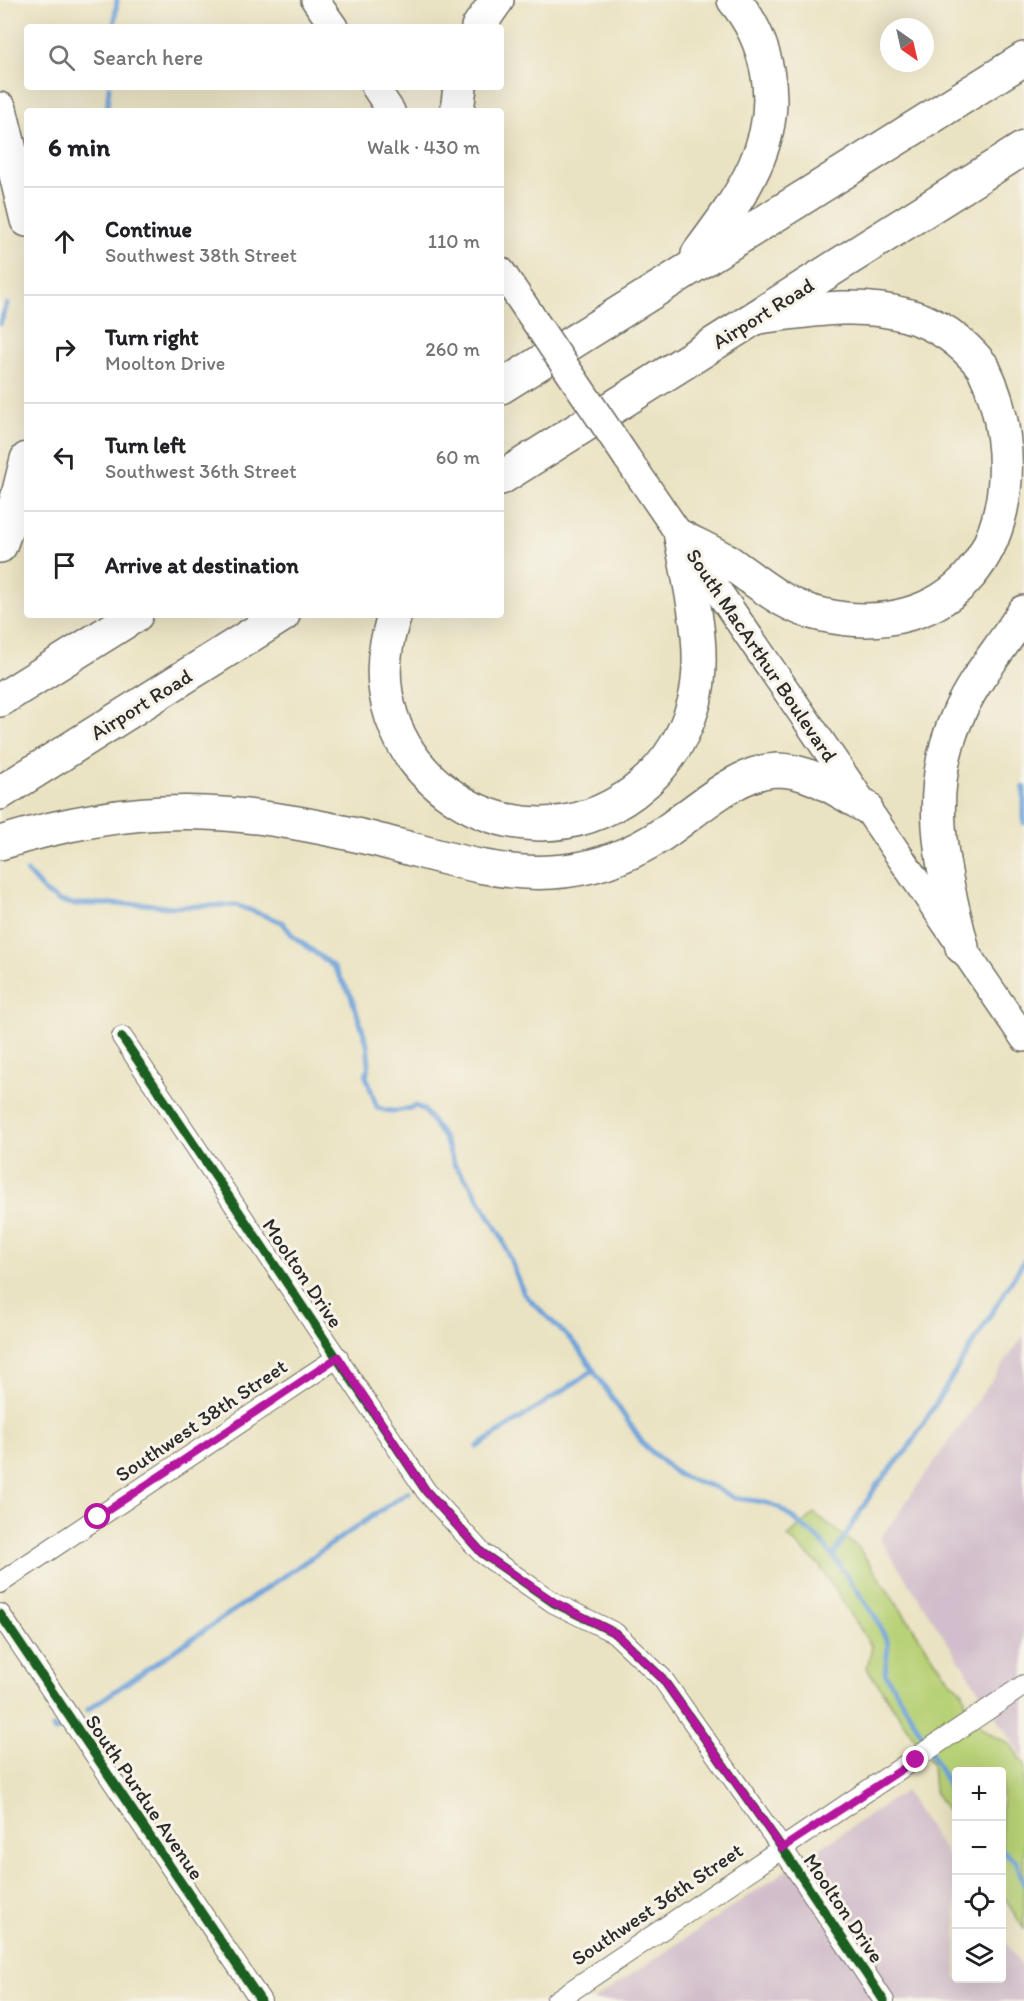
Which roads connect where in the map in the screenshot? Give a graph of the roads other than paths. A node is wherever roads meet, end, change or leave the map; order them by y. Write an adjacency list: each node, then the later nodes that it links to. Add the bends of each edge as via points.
1 (315, 0): 4 (main road)
2 (497, 0): 5 (highway)
3 (734, 0): 14 (highway, via 753,28 765,58 771,112 767,136 749,182)
4 (332, 24)
5 (480, 24)
6 (1024, 58): 14 (highway)
7 (377, 90): 9 (main road)
8 (460, 90): 10 (highway)
9 (389, 108)
10 (457, 108)
11 (0, 110): 13 (highway)
12 (1024, 148): 16 (highway, Airport Road)
13 (24, 208)
14 (686, 270): 17 (highway)
15 (504, 276): 20 (main road, South MacArthur Boulevard, bridge)
16 (758, 317): 19 (highway, Airport Road); 20 (highway, via 838,307 875,309 930,323 952,336 974,356 1005,401 1018,458 1010,514 999,540 981,566 960,586 909,614 882,619 820,615 792,604 762,589 732,564)
17 (504, 385)
18 (24, 471): 21 (highway)
19 (504, 476)
20 (681, 537): 25 (highway, via 697,629 694,702 683,734 649,781 600,813 567,823 512,823 483,814 456,799 425,772 397,732 388,701 386,649); 28 (main road, South MacArthur Boulevard)
21 (0, 546)
22 (1024, 612): 30 (highway, via 957,715 938,786 937,822 945,879)
23 (131, 618): 26 (highway)
24 (278, 618): 27 (highway, Airport Road)
25 (394, 618)
26 (0, 700)
27 (0, 793)
28 (865, 806): 29 (highway, via 799,773 758,773 738,782 640,848 613,861 553,873 523,873 479,865 284,820 186,811 92,819); 30 (main road, South MacArthur Boulevard)
29 (0, 843)
30 (962, 947): 32 (main road, South MacArthur Boulevard)
31 (122, 1037): 33 (street, Moolton Drive)
32 (1024, 1038)
33 (338, 1357): 34 (street, Southwest 38th Street); 37 (street, Moolton Drive, via 426,1491 482,1553 554,1602 615,1633 662,1678)
34 (0, 1583)
35 (0, 1614): 38 (street, South Purdue Avenue)
36 (1024, 1685): 37 (street, Southwest 36th Street)
37 (782, 1848): 39 (street, Southwest 36th Street); 40 (street, Moolton Drive)
38 (261, 2001)
39 (556, 2001)
40 (884, 2001)

